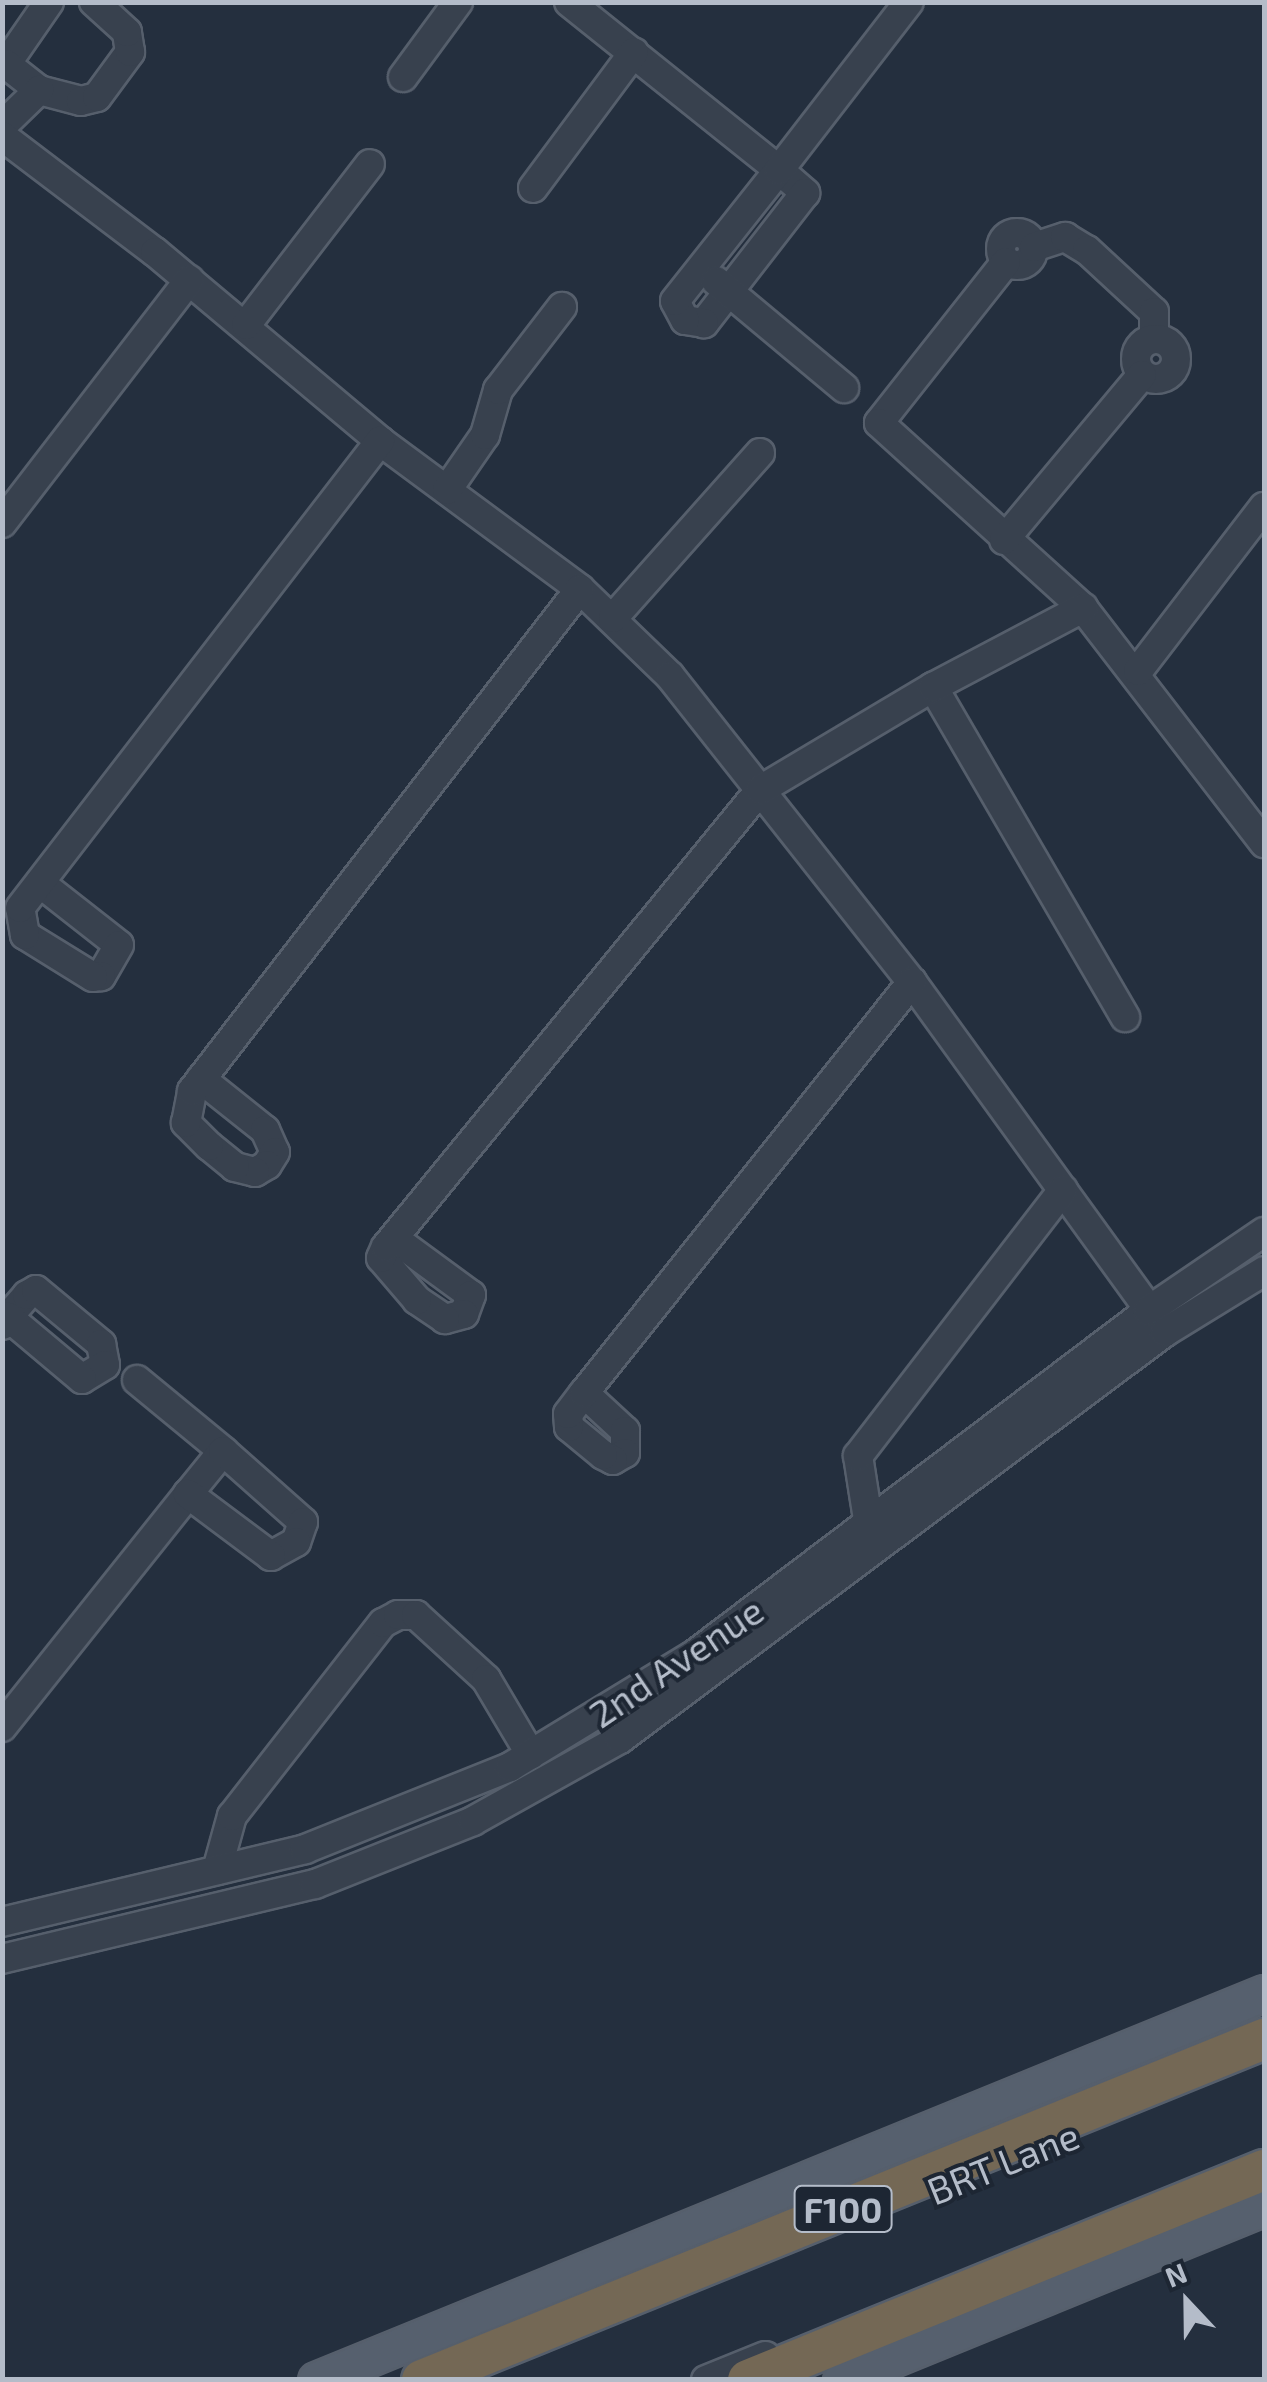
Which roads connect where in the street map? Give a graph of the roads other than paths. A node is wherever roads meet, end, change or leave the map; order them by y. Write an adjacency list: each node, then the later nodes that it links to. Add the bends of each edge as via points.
1 (49, 2): 8 (street, via 6,64)
2 (94, 2): 8 (street, via 127,32 130,52 97,97 80,101)
3 (458, 2): 7 (street)
4 (569, 2): 6 (street)
5 (910, 2): 12 (street)
6 (634, 52): 12 (street); 13 (street)
7 (403, 77)
8 (39, 90): 9 (street)
9 (2, 126)
10 (2, 136): 15 (street)
11 (370, 164): 18 (street)
12 (780, 170): 14 (street); 16 (street, via 805,194 803,201)
13 (534, 188)
14 (700, 268): 16 (street); 16 (street, via 675,300 685,320 704,323)
15 (189, 280): 18 (street); 24 (street)
16 (728, 292): 19 (street)
17 (562, 307): 22 (street, via 498,390 485,435)
18 (246, 325): 20 (street)
19 (844, 388)
20 (380, 440): 22 (street); 34 (street)
21 (760, 453): 29 (street)
22 (447, 490): 27 (street)
23 (1264, 507): 25 (street)
24 (2, 523)
25 (1255, 534): 30 (street)
26 (1004, 540): 26 (street, via 880,423 1006,262 1000,250 1015,232 1034,247 1065,237 1154,312 1154,339 1140,346 1135,361 1142,375); 28 (street)
27 (580, 589): 29 (street); 37 (street)
28 (1083, 608): 30 (street); 31 (street)
29 (613, 618): 32 (street, via 670,676)
30 (1138, 671): 33 (street)
31 (933, 687): 32 (street); 36 (street)
32 (760, 790): 35 (street); 40 (street, via 655,911)
33 (1264, 843)
34 (40, 882)
35 (912, 982): 38 (street); 44 (street)
36 (1125, 1016)
37 (201, 1079)
38 (1063, 1190): 42 (street); 47 (street, via 858,1456)
39 (1264, 1232): 42 (street, 2nd Avenue)
40 (396, 1240)
41 (1264, 1272): 42 (street, 2nd Avenue)
42 (1156, 1322): 47 (street, 2nd Avenue); 52 (street, 2nd Avenue, via 620,1738 472,1821 315,1884)
43 (137, 1380): 45 (street)
44 (584, 1393)
45 (223, 1451): 46 (street); 46 (street, via 296,1510 303,1522 296,1542 271,1556)
46 (188, 1494): 48 (street)
47 (869, 1526): 49 (street, 2nd Avenue, via 695,1654)
48 (2, 1726)
49 (531, 1755): 50 (street, 2nd Avenue, via 413,1810 305,1849); 50 (street, via 486,1679 416,1615 398,1615 383,1623 232,1816)
50 (217, 1870): 51 (street, 2nd Avenue)
51 (2, 1922)
52 (2, 1959)
53 (1264, 1992): 59 (main road)
54 (1264, 2039): 60 (highway, F100)
55 (1264, 2059): 61 (street, BRT Lane)
56 (1264, 2154): 62 (street)
57 (1264, 2170): 63 (highway)
58 (1264, 2208): 64 (main road)
59 (316, 2380)
60 (422, 2380)
61 (464, 2380)
62 (706, 2380)
63 (748, 2380)
64 (841, 2380)

